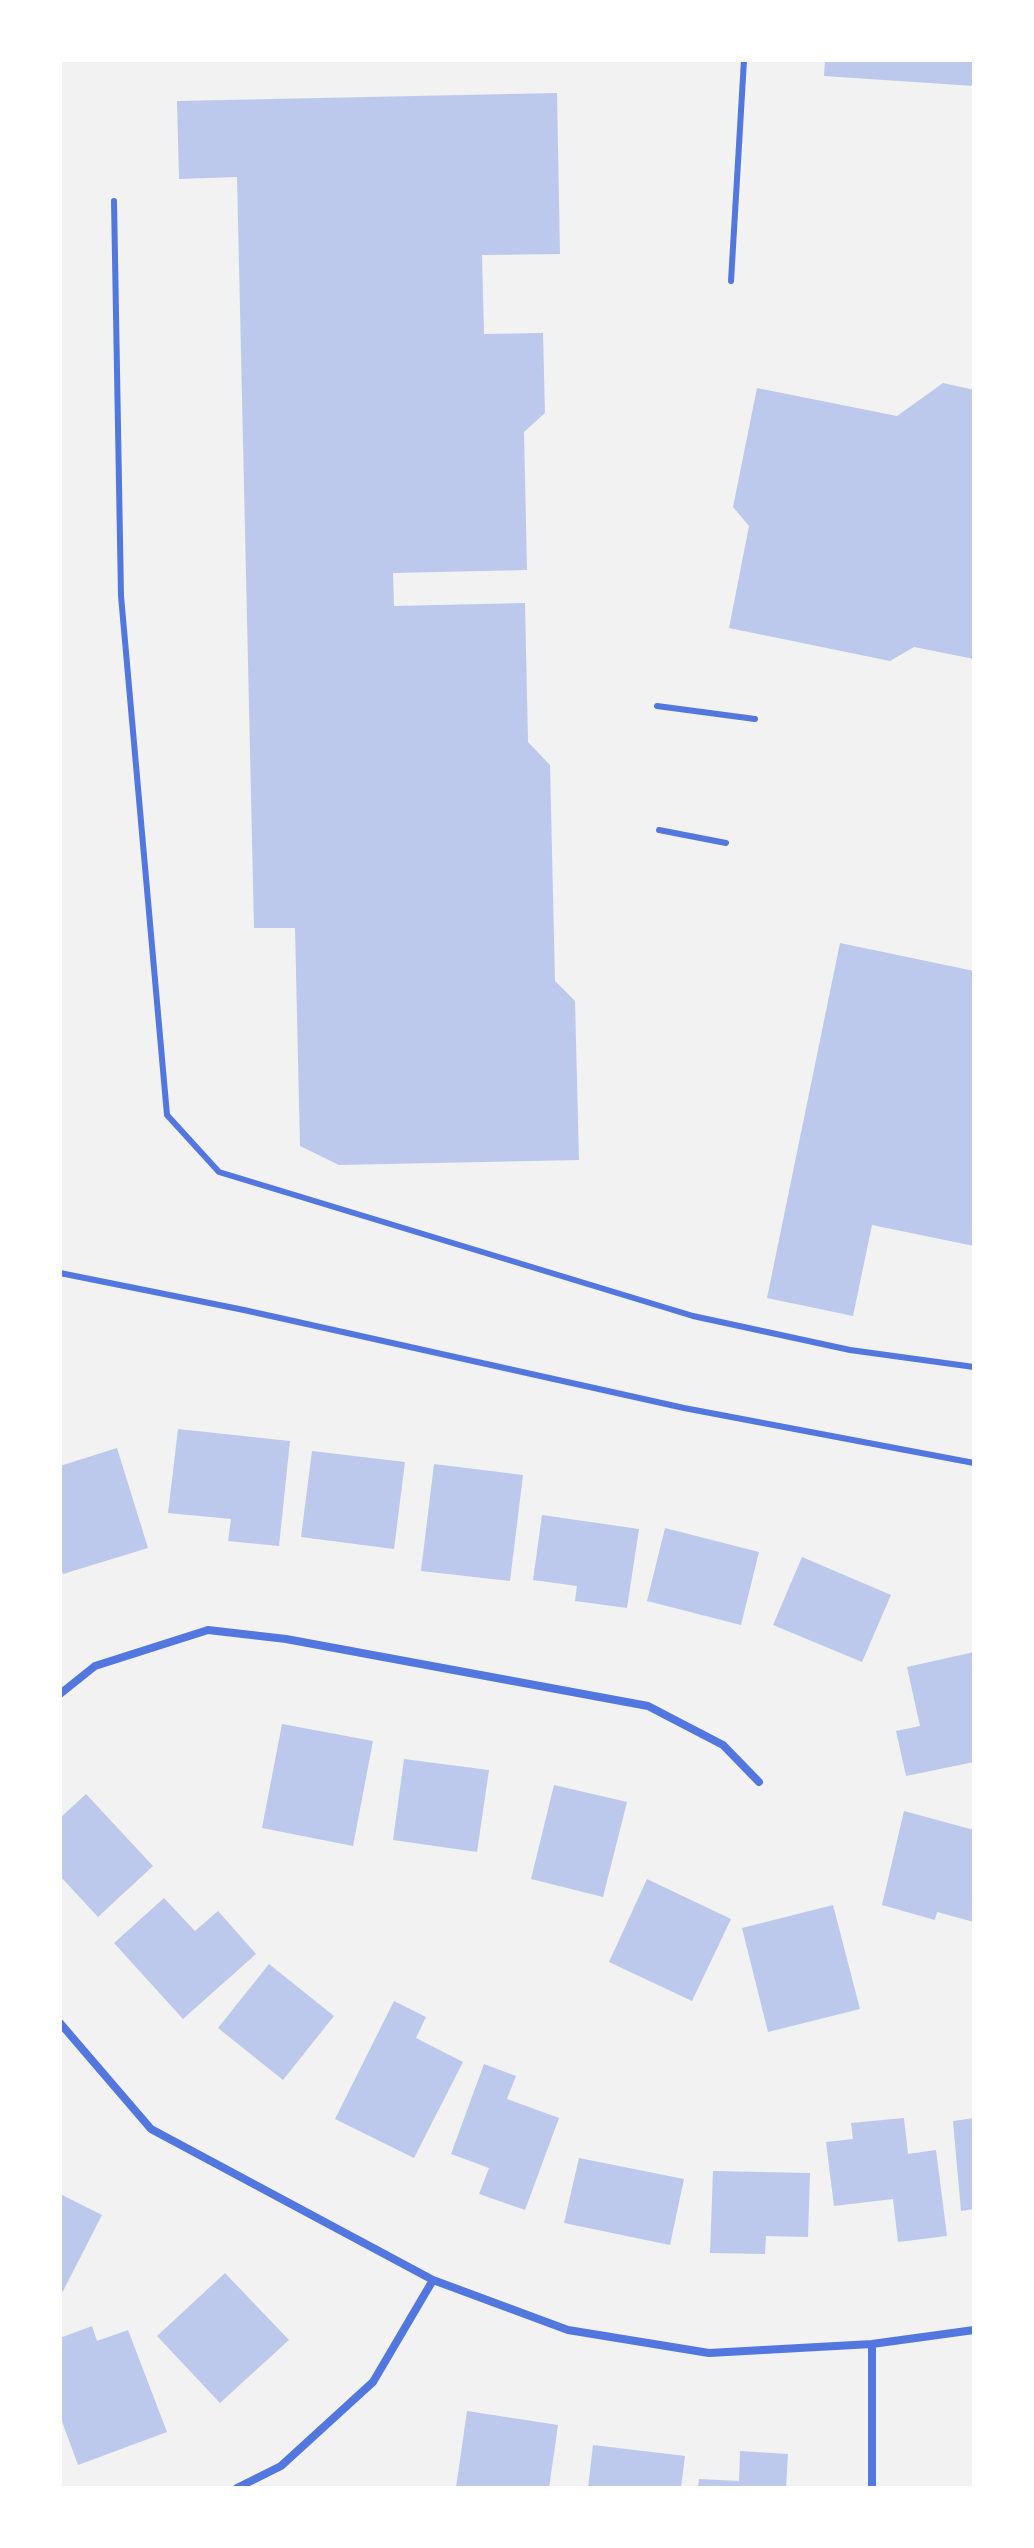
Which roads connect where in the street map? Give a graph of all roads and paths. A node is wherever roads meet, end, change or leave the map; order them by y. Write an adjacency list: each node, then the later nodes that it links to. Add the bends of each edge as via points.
1 (744, 60): 3 (lane)
2 (114, 201): 9 (lane, via 121,596 167,1115 219,1172 693,1316 850,1350)
3 (731, 281)
4 (657, 706): 5 (lane)
5 (755, 719)
6 (659, 830): 7 (lane)
7 (726, 843)
8 (60, 1273): 10 (lane, via 684,1408)
9 (974, 1367)
10 (974, 1463)
11 (60, 1694): 12 (street, via 95,1666 208,1630 286,1639 648,1706 723,1745)
12 (759, 1782)
13 (60, 2023): 14 (street, via 151,2129)
14 (433, 2280): 16 (street, via 568,2330 709,2353); 17 (street, via 373,2382 281,2466)
15 (974, 2330): 16 (street)
16 (872, 2344): 18 (street)
17 (237, 2488)
18 (872, 2488)

